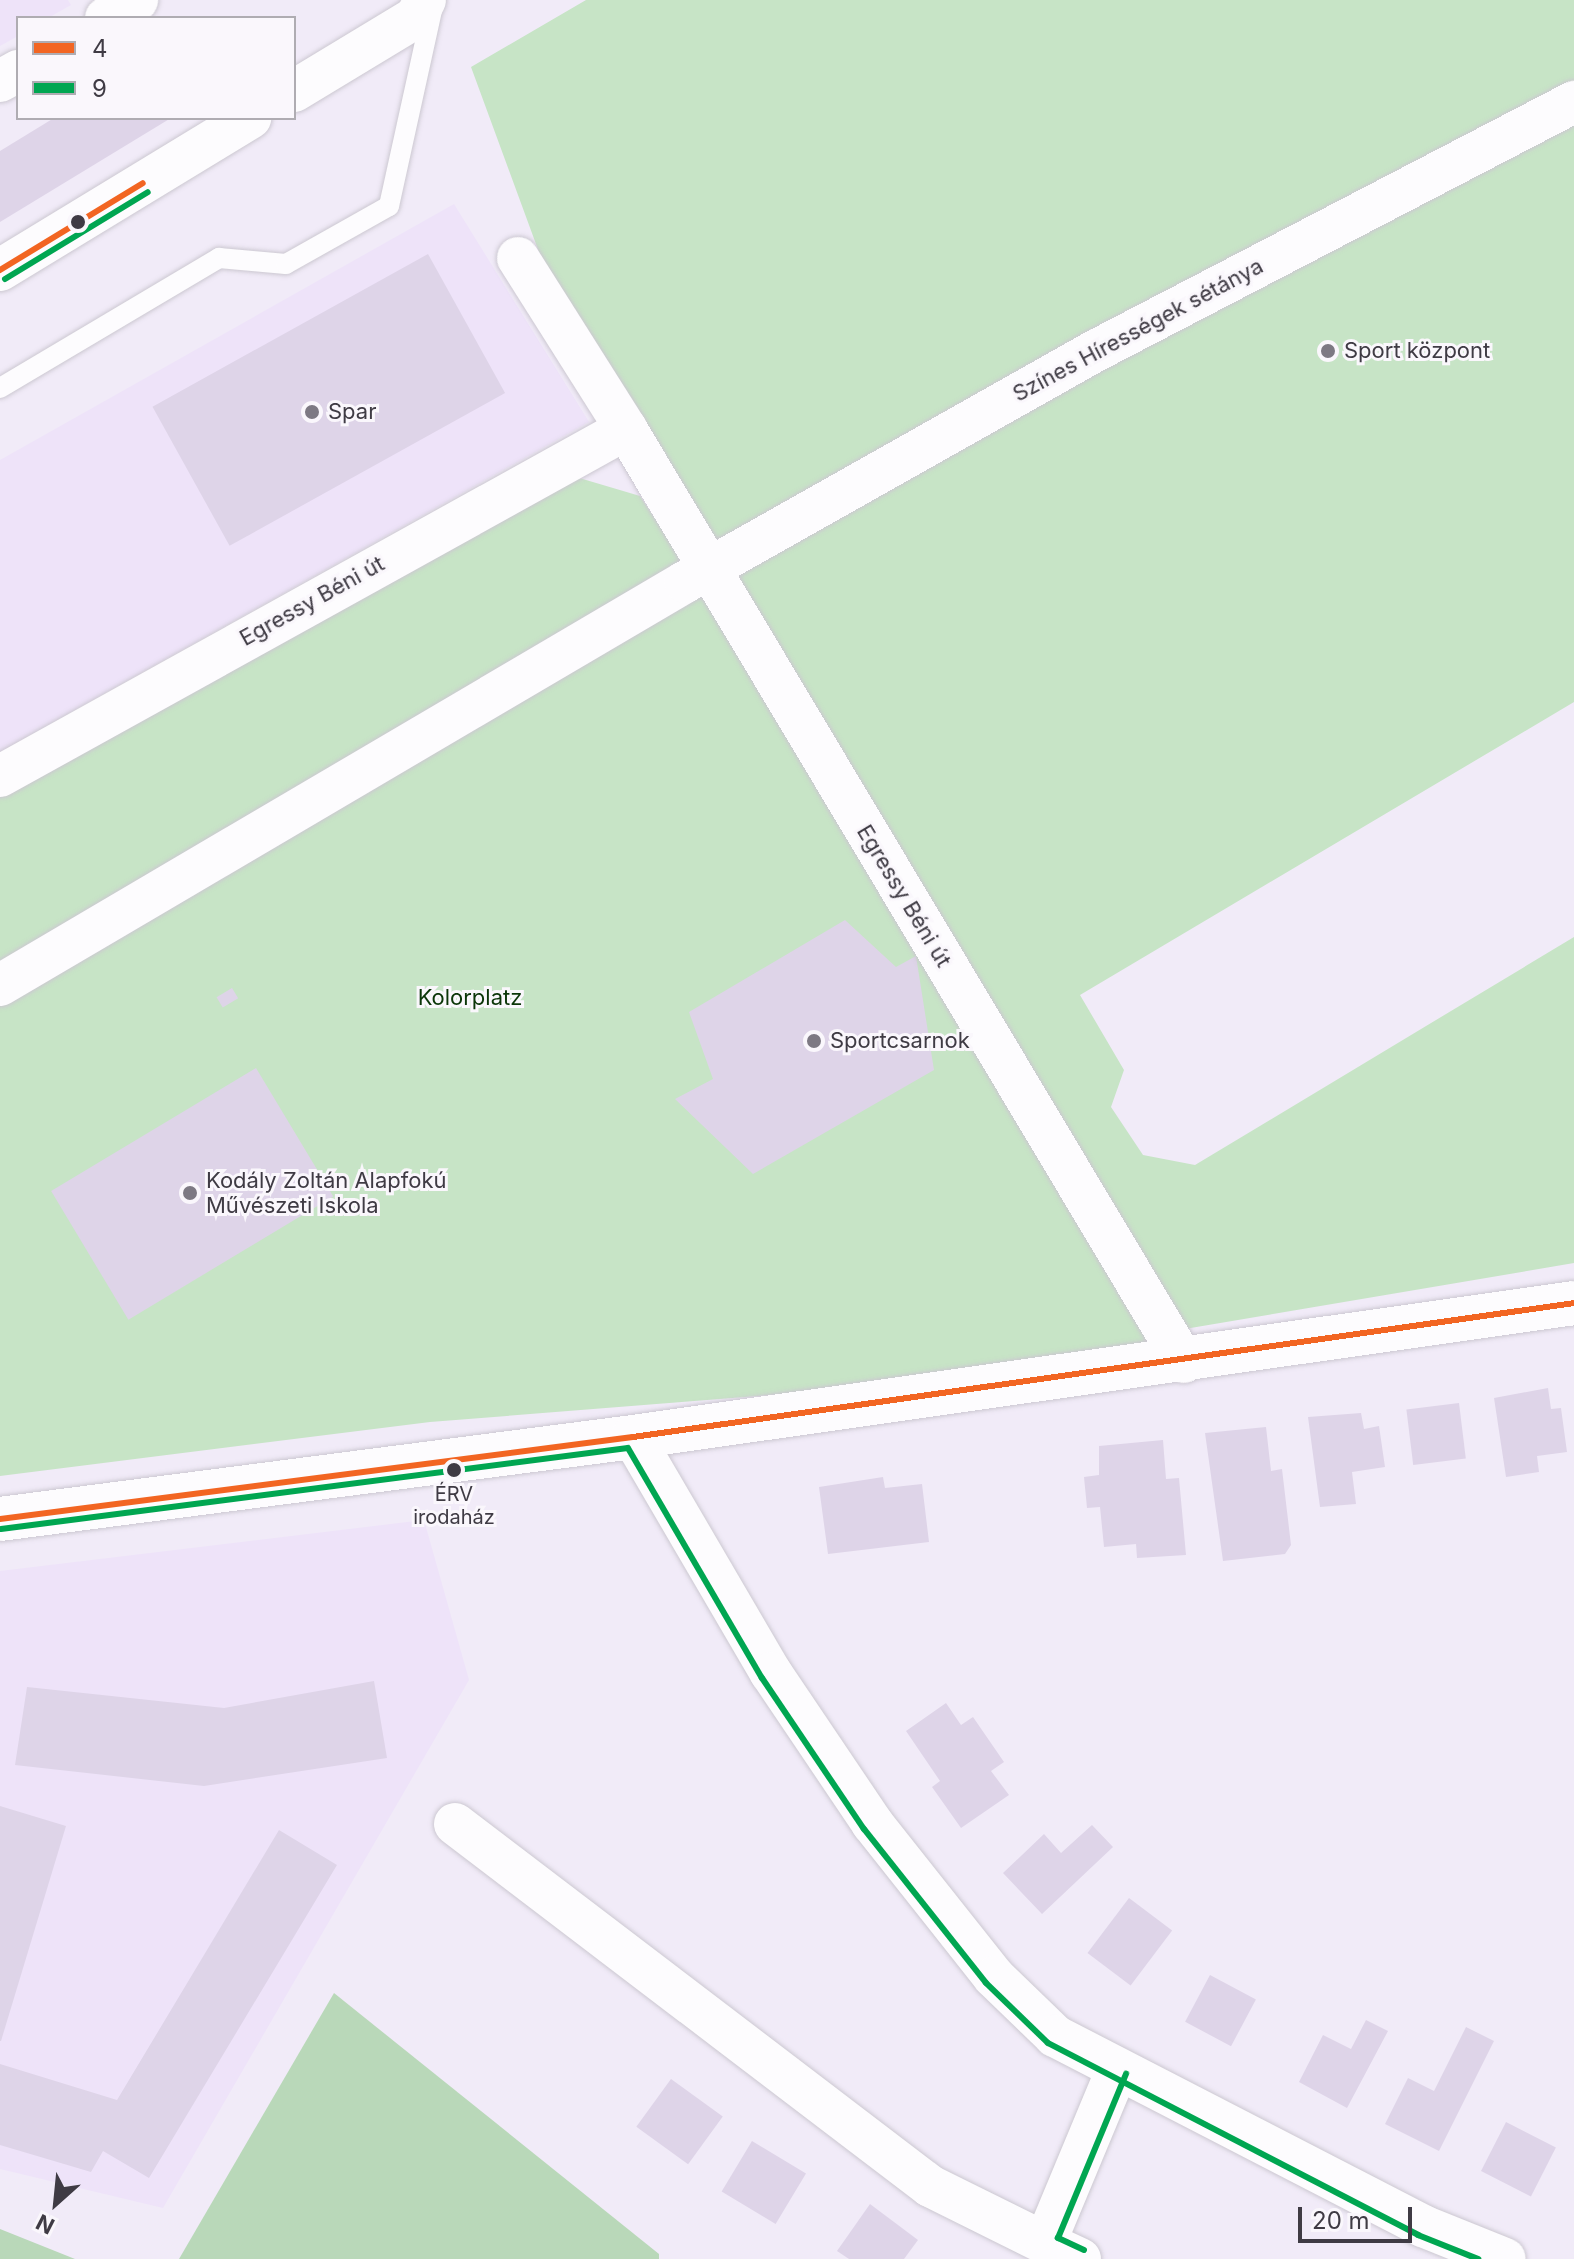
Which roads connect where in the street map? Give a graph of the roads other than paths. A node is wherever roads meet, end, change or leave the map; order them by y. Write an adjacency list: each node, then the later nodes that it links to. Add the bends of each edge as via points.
1 (137, 0): 4 (street)
2 (425, 0): 5 (street, via 416,17)
3 (435, 0): 10 (lane, via 389,206 286,264 219,258)
4 (109, 16)
5 (296, 90)
6 (1574, 102): 12 (street, Színes Hírességek sétánya, via 1097,350)
7 (247, 120): 9 (street)
8 (518, 258): 11 (street)
9 (0, 270)
10 (0, 388)
11 (618, 417): 12 (street, Egressy Béni út); 13 (street, Egressy Béni út)
12 (708, 570): 14 (street, Színes Hírességek sétánya); 16 (street, Egressy Béni út)
13 (0, 776)
14 (0, 985)
15 (1574, 1303): 16 (street)
16 (1184, 1362): 17 (street)
17 (633, 1437): 18 (street); 20 (street, via 771,1673 872,1823 994,1977 1055,2036)
18 (0, 1519)
19 (455, 1824): 21 (street, via 930,2186)
20 (1117, 2070): 21 (street); 22 (street, via 1423,2226)
21 (1063, 2251)
22 (1505, 2259)

